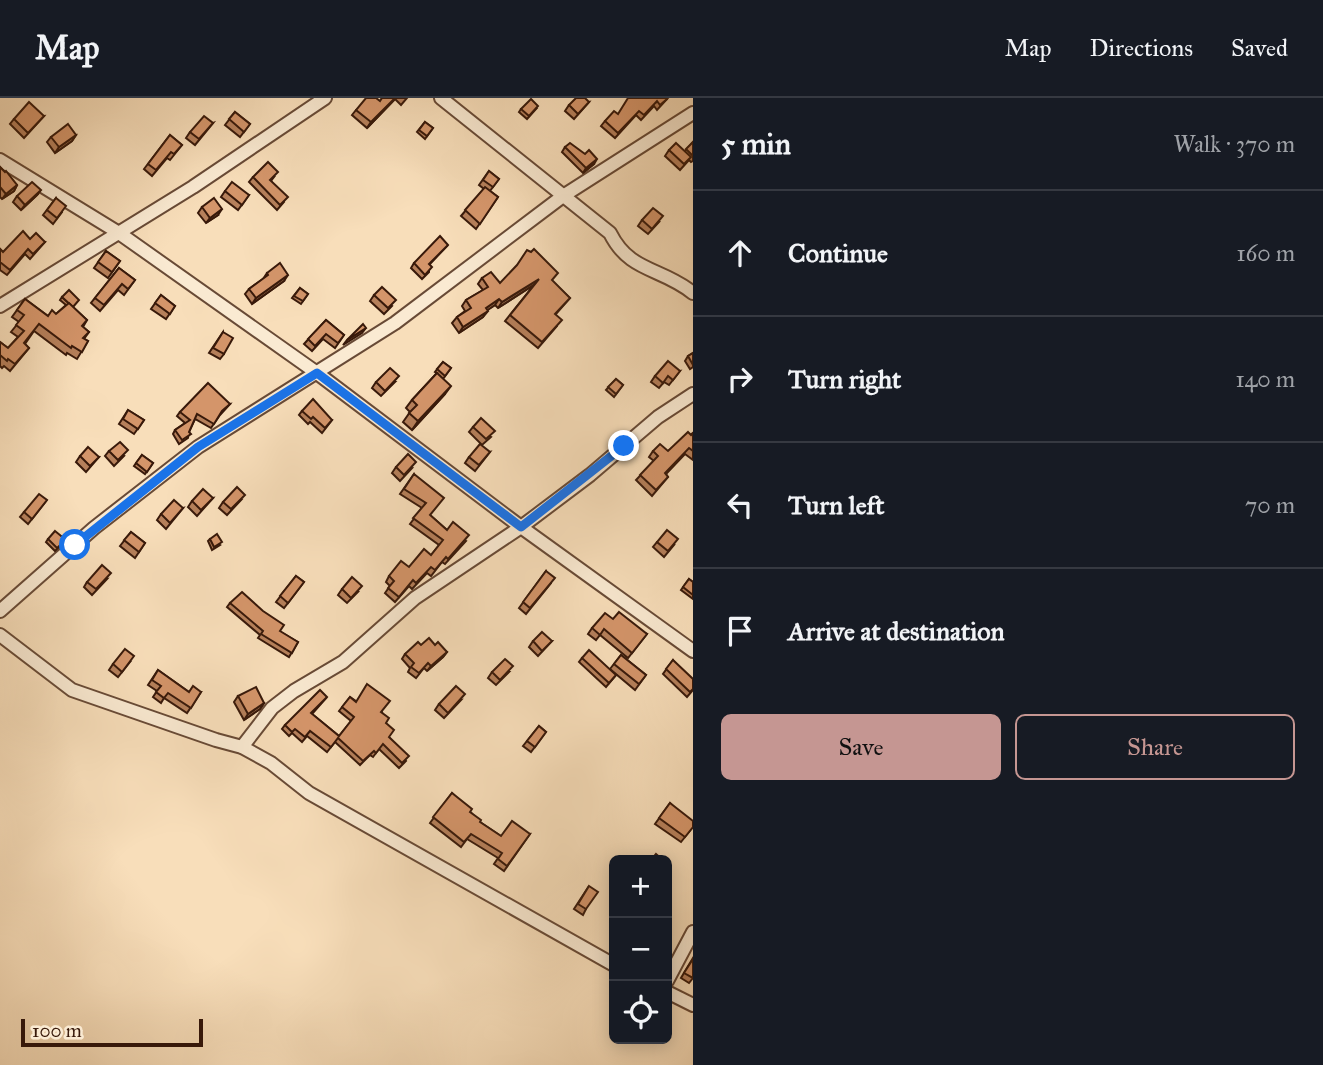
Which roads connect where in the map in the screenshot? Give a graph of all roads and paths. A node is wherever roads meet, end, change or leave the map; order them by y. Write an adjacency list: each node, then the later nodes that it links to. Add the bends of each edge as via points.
1 (325, 98): 6 (street)
2 (441, 98): 5 (street)
3 (693, 113): 5 (street)
4 (0, 160): 6 (street)
5 (563, 196): 7 (street, via 610,233 633,263 678,281); 9 (street, via 395,323)
6 (120, 233): 8 (street); 9 (street)
7 (693, 293)
8 (0, 306)
9 (317, 373): 11 (street); 12 (street, via 198,447 94,528)
10 (693, 394): 11 (street)
11 (521, 527): 14 (street); 15 (street, via 415,598 343,662 272,708)
12 (0, 611)
13 (0, 635): 15 (street, via 72,690)
14 (693, 651)
15 (242, 747): 17 (street, via 309,793)
16 (693, 932): 18 (street)
17 (609, 962)
18 (672, 972)
19 (672, 994): 20 (street)
20 (693, 1005)

